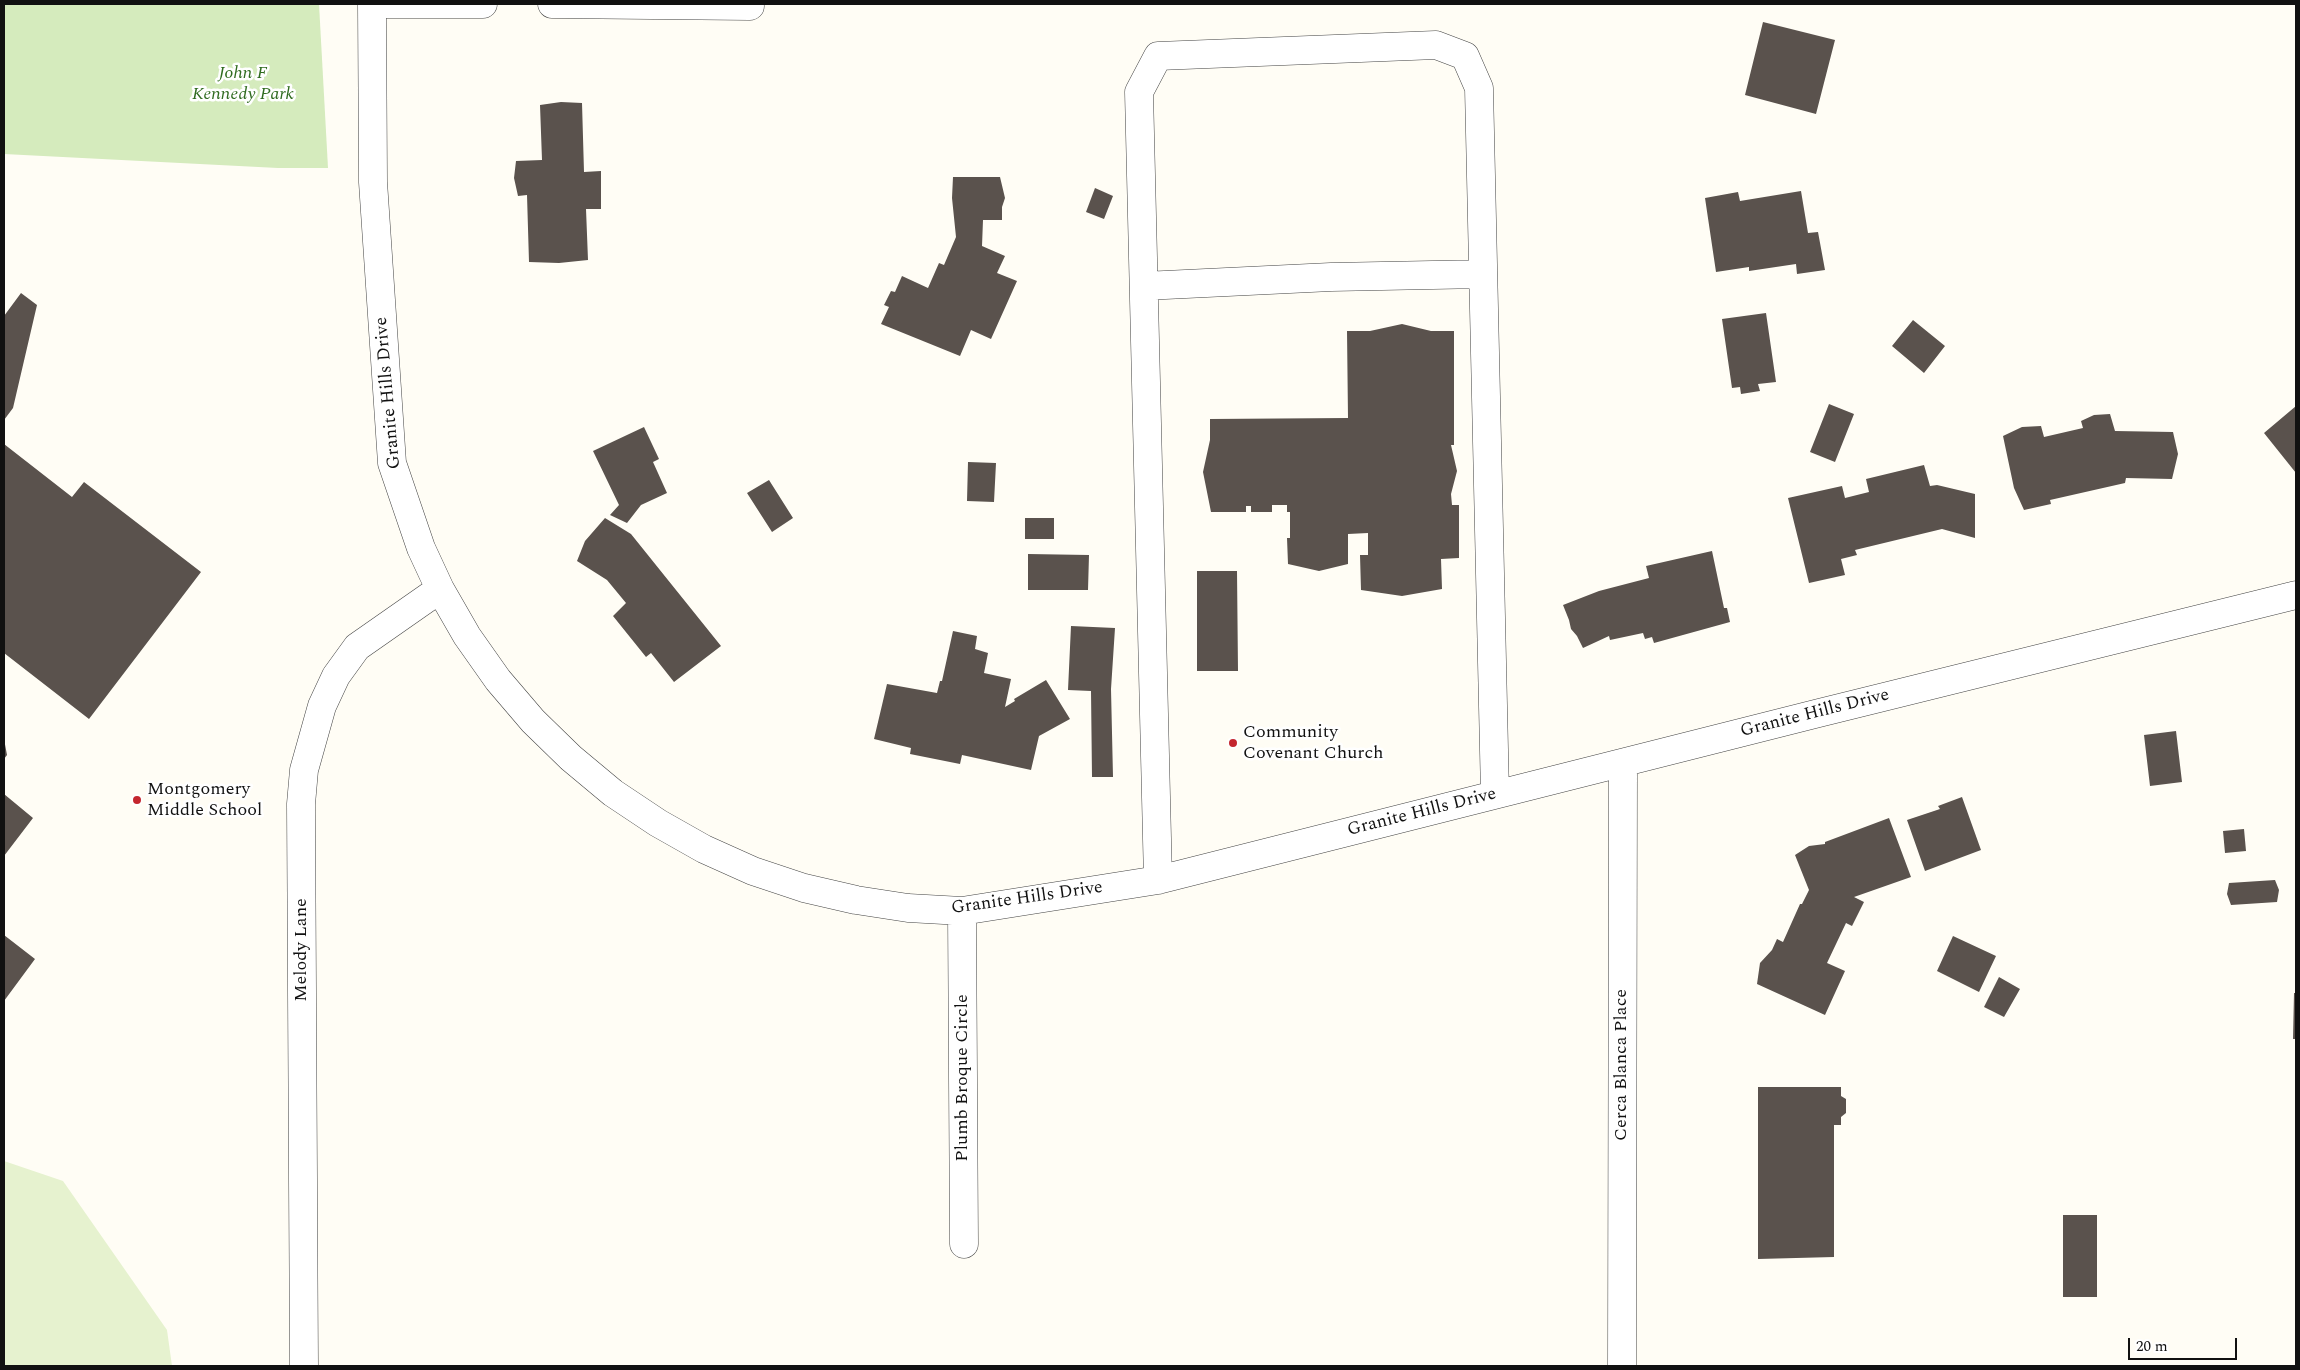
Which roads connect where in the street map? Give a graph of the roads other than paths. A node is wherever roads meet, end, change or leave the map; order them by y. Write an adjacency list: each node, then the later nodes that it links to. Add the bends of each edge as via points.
1 (372, 4): 2 (street); 7 (street, Granite Hills Drive, via 373,182 392,463 421,548)
2 (483, 4)
3 (552, 4): 4 (street)
4 (750, 6)
5 (1483, 274): 6 (street); 6 (street, via 1479,88 1465,56 1436,44 1158,56 1139,92); 10 (street)
6 (1144, 286): 11 (street)
7 (440, 589): 12 (street, Granite Hills Drive, via 498,680 533,721 613,793 658,823 712,853 804,888 908,908); 14 (street, Melody Lane, via 357,647 336,676 322,706 304,770 301,804)
8 (2296, 595): 9 (street, Granite Hills Drive)
9 (1623, 763): 10 (street, Granite Hills Drive); 15 (street, Cerca Blanca Place)
10 (1496, 794): 11 (street, Granite Hills Drive)
11 (1158, 880): 12 (street, Granite Hills Drive)
12 (962, 912): 13 (street, Plumb Broque Circle)
13 (964, 1244)
14 (304, 1366)
15 (1622, 1366)

